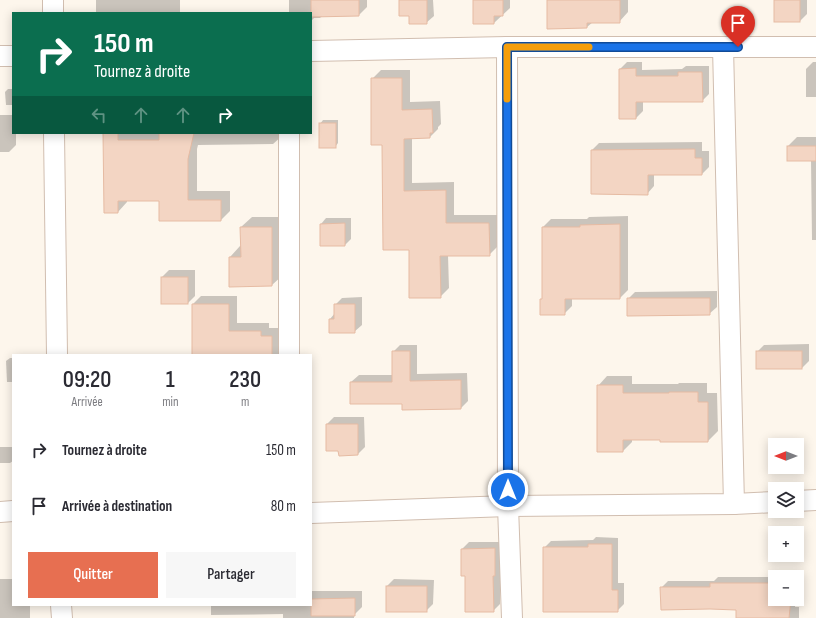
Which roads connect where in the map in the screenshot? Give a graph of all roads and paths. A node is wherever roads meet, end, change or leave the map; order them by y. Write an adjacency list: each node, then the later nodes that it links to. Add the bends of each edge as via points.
1 (53, 0): 2 (street)
2 (53, 12)
3 (507, 47): 4 (street); 6 (street); 17 (street)
4 (723, 47): 5 (street); 16 (street)
5 (816, 47)
6 (312, 50)
7 (0, 56): 8 (street)
8 (12, 56)
9 (54, 134): 11 (street)
10 (289, 134): 12 (street)
11 (57, 354)
12 (289, 354)
13 (816, 500): 14 (street)
14 (804, 501)
15 (768, 502): 16 (street)
16 (734, 504): 17 (street)
17 (508, 506): 20 (street); 23 (street)
18 (12, 511): 19 (street)
19 (0, 512)
20 (312, 513)
21 (62, 606): 22 (street)
22 (62, 618)
23 (512, 618)

